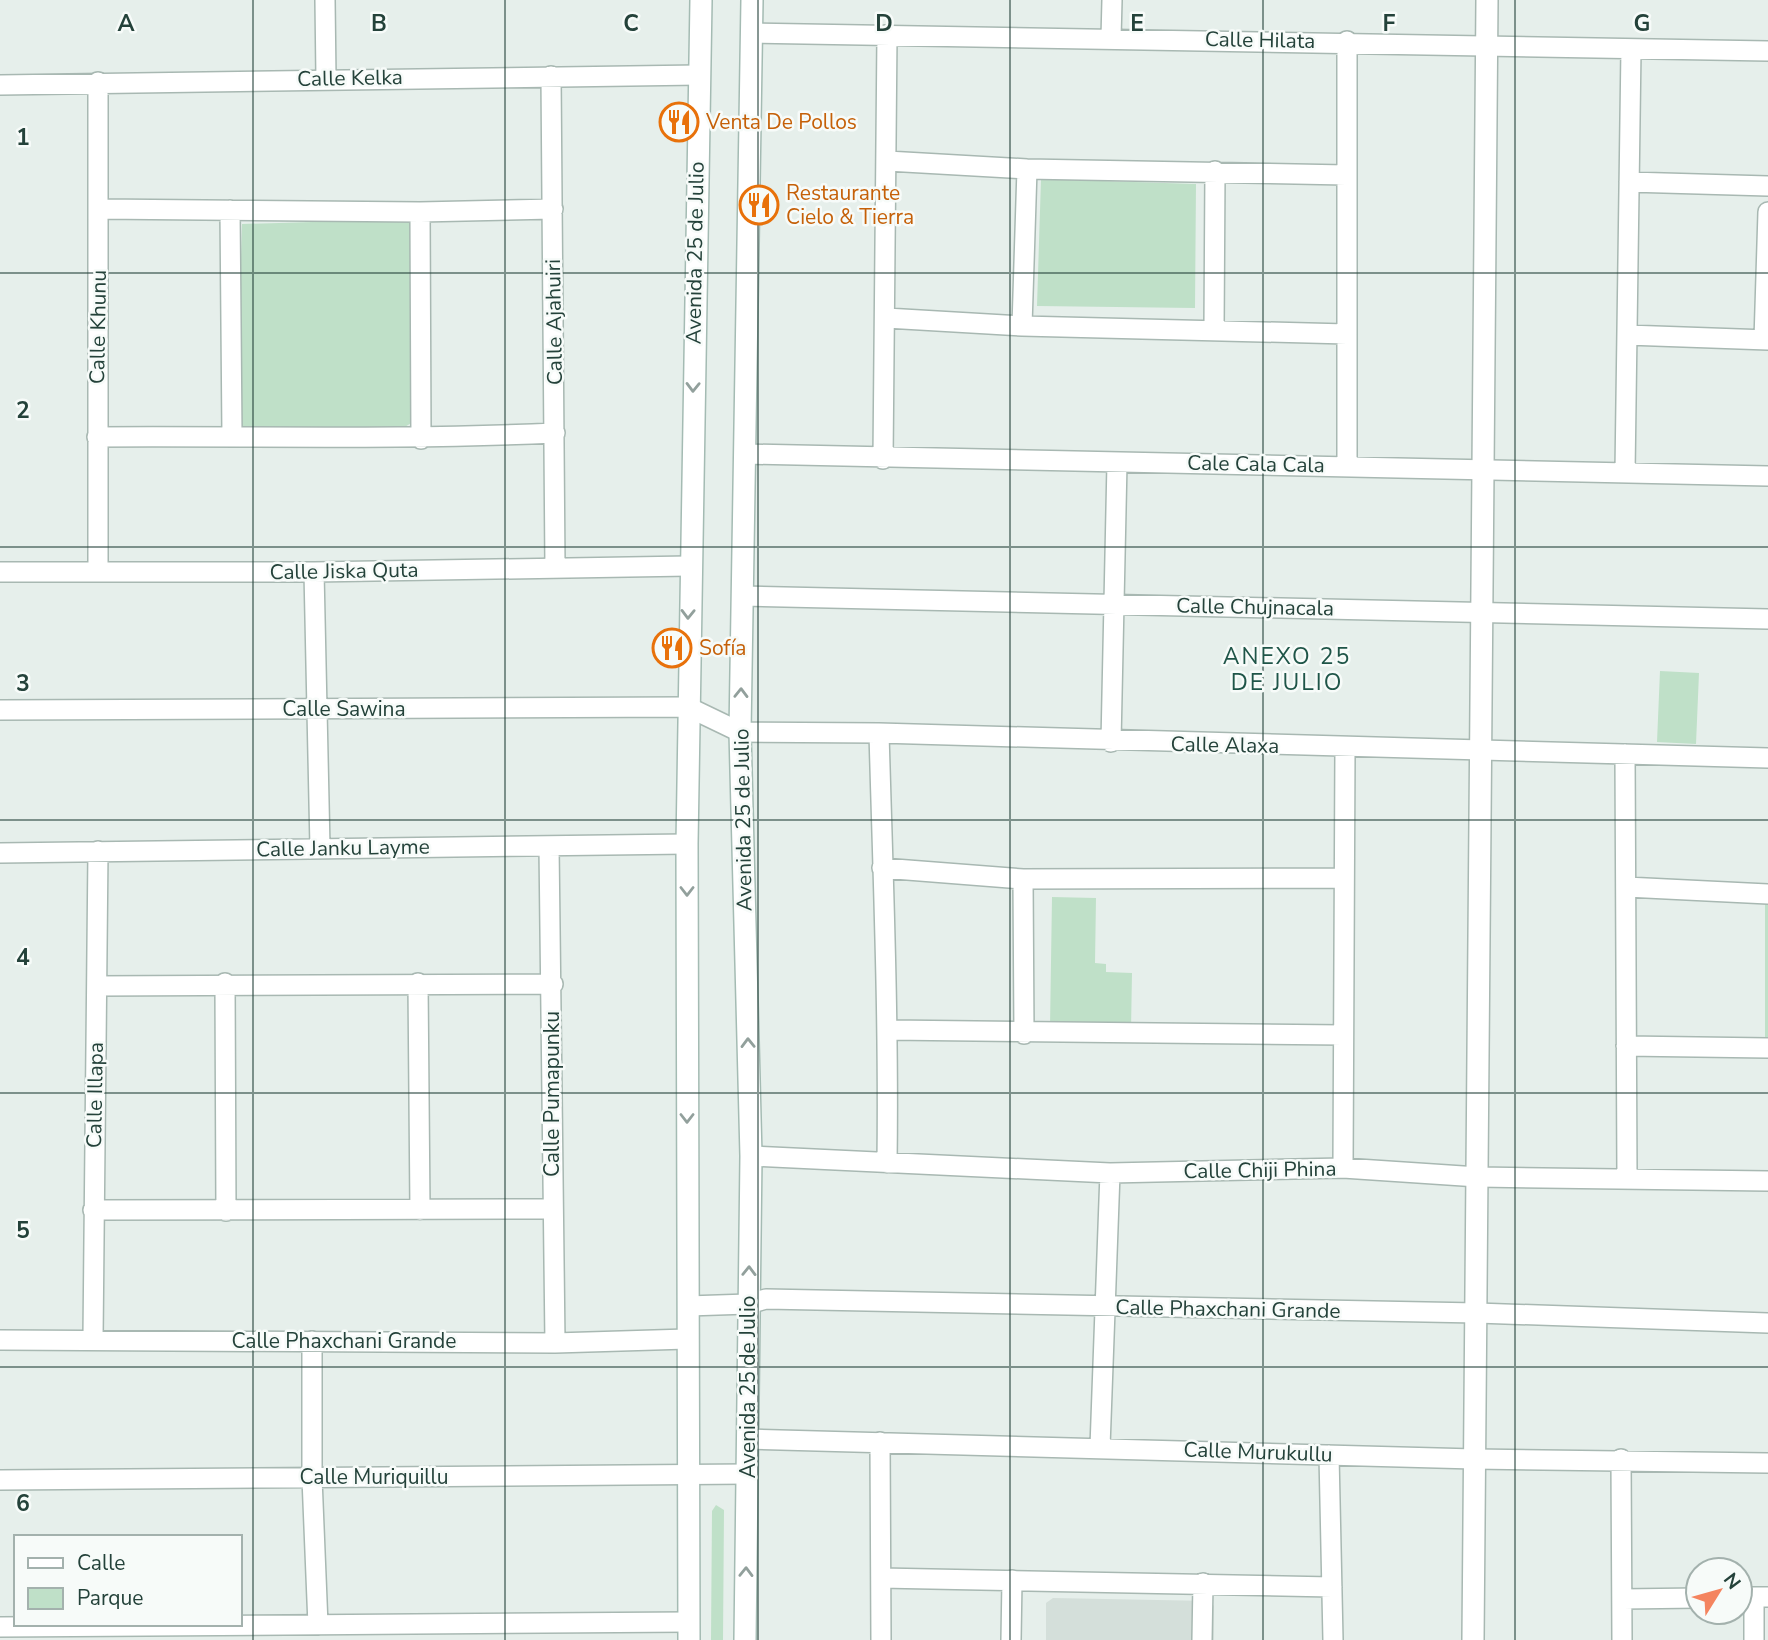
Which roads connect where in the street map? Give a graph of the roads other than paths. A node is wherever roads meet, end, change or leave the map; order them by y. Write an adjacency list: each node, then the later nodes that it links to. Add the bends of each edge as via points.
1 (325, 0): 15 (street)
2 (701, 0): 13 (main road, Avenida 25 de Julio)
3 (752, 0): 6 (main road, Avenida 25 de Julio)
4 (1112, 0): 8 (street)
5 (1487, 0): 10 (main road)
6 (753, 33): 7 (street, Calle Hilata); 39 (main road, Avenida 25 de Julio)
7 (887, 35): 8 (street, Calle Hilata); 18 (street)
8 (1111, 38): 9 (street, Calle Hilata)
9 (1347, 41): 10 (street, Calle Hilata); 21 (street)
10 (1487, 47): 11 (street, Calle Hilata); 43 (main road)
11 (1631, 49): 12 (street, Calle Hilata); 22 (street)
12 (1768, 51)
13 (699, 75): 14 (street, Calle Kelka); 46 (main road, Avenida 25 de Julio, one-way to 46)
14 (551, 76): 15 (street, Calle Kelka); 25 (street, Calle Ajahuiri)
15 (326, 78): 16 (street, Calle Kelka)
16 (98, 82): 17 (street, Calle Kelka); 24 (street, Calle Khunu)
17 (0, 85)
18 (887, 161): 19 (street); 29 (street)
19 (1027, 169): 20 (street); 30 (street)
20 (1215, 171): 21 (street); 31 (street)
21 (1346, 175): 32 (street)
22 (1629, 182): 23 (street); 33 (street)
23 (1768, 186)
24 (100, 209): 26 (street); 37 (street, Calle Khunu)
25 (553, 209): 27 (street); 35 (street, Calle Ajahuiri)
26 (230, 210): 27 (street); 36 (street)
27 (420, 212): 38 (street)
28 (1768, 212): 34 (street)
29 (886, 318): 30 (street); 40 (street)
30 (1022, 326): 31 (street)
31 (1214, 330): 32 (street)
32 (1347, 334): 42 (street)
33 (1627, 335): 34 (street); 44 (street)
34 (1766, 340)
35 (555, 433): 38 (street); 47 (street, Calle Ajahuiri)
36 (232, 436): 37 (street); 38 (street)
37 (97, 437): 48 (street, Calle Khunu)
38 (421, 439)
39 (745, 454): 40 (street, Cale Cala Cala); 51 (main road, Avenida 25 de Julio)
40 (883, 459): 41 (street, Cale Cala Cala)
41 (1117, 463): 42 (street, Cale Cala Cala); 52 (street)
42 (1347, 465): 43 (street, Cale Cala Cala)
43 (1483, 469): 44 (street, Cale Cala Cala); 53 (main road)
44 (1625, 472): 45 (street, Cale Cala Cala)
45 (1768, 476)
46 (689, 566): 47 (street, Calle Jiska Quta); 55 (main road, Avenida 25 de Julio, one-way to 55)
47 (555, 568): 50 (street, Calle Jiska Quta)
48 (98, 571): 49 (street, Calle Jiska Quta); 50 (street, Calle Jiska Quta)
49 (0, 572)
50 (314, 572): 56 (street)
51 (742, 596): 52 (street, Calle Chujnacala); 58 (main road, Avenida 25 de Julio, one-way to 51)
52 (1113, 604): 53 (street, Calle Chujnacala); 60 (street)
53 (1482, 613): 54 (street, Calle Chujnacala); 62 (main road)
54 (1768, 619)
55 (688, 707): 56 (street, Calle Sawina); 58 (street, Calle Alaxa); 65 (main road, Avenida 25 de Julio)
56 (316, 709): 57 (street, Calle Sawina); 67 (street)
57 (0, 710)
58 (740, 732): 59 (street, Calle Alaxa); 84 (main road, Avenida 25 de Julio, one-way to 58)
59 (879, 733): 60 (street, Calle Alaxa); 70 (street)
60 (1111, 742): 61 (street, Calle Alaxa)
61 (1345, 748): 62 (street, Calle Alaxa); 71 (street)
62 (1482, 751): 63 (street, Calle Alaxa); 88 (main road)
63 (1625, 754): 64 (street, Calle Alaxa); 73 (street)
64 (1768, 758)
65 (687, 844): 66 (street, Calle Janku Layme); 96 (main road, Avenida 25 de Julio, one-way to 96)
66 (549, 846): 67 (street, Calle Janku Layme); 77 (street, Calle Pumapunku)
67 (320, 849): 68 (street, Calle Janku Layme)
68 (98, 852): 69 (street, Calle Janku Layme); 78 (street, Calle Illapa)
69 (0, 853)
70 (882, 868): 72 (street); 79 (street)
71 (1342, 878): 72 (street); 81 (street)
72 (1023, 879): 80 (street)
73 (1626, 887): 74 (street); 82 (street)
74 (1768, 894)
75 (225, 983): 76 (street); 78 (street); 93 (street)
76 (418, 984): 77 (street); 94 (street)
77 (553, 984): 91 (street, Calle Pumapunku)
78 (97, 986): 92 (street, Calle Illapa)
79 (889, 1030): 80 (street); 85 (street)
80 (1024, 1034): 81 (street)
81 (1343, 1035): 86 (street)
82 (1626, 1046): 83 (street); 89 (street)
83 (1768, 1048)
84 (751, 1156): 85 (street, Calle Chiji Phina); 95 (main road, Avenida 25 de Julio, one-way to 84)
85 (887, 1163): 87 (street, Calle Chiji Phina)
86 (1343, 1168): 87 (street, Calle Chiji Phina); 88 (street, Calle Chiji Phina)
87 (1110, 1173): 97 (street)
88 (1478, 1177): 89 (street, Calle Chiji Phina); 98 (main road)
89 (1627, 1177): 90 (street, Calle Chiji Phina)
90 (1768, 1181)
91 (552, 1209): 94 (street); 104 (street, Calle Pumapunku)
92 (93, 1210): 93 (street); 100 (street, Calle Illapa)
93 (226, 1210): 94 (street)
94 (420, 1210)
95 (748, 1304): 96 (street, Calle Phaxchani Grande); 97 (street, Calle Phaxchani Grande, via 765,1299); 105 (main road, Avenida 25 de Julio)
96 (688, 1306): 101 (main road, Avenida 25 de Julio)
97 (1107, 1308): 98 (street, Calle Phaxchani Grande); 107 (street)
98 (1477, 1313): 99 (street, Calle Phaxchani Grande); 109 (main road)
99 (1768, 1322)
100 (93, 1338): 102 (street, Calle Phaxchani Grande); 103 (street, Calle Phaxchani Grande)
101 (688, 1339): 104 (street, Calle Phaxchani Grande); 113 (main road, Avenida 25 de Julio)
102 (0, 1340)
103 (312, 1341): 104 (street, Calle Phaxchani Grande); 114 (street)
104 (555, 1343)
105 (747, 1439): 106 (street, Calle Murukullu); 112 (main road, Avenida 25 de Julio)
106 (880, 1442): 107 (street, Calle Murukullu); 116 (street)
107 (1100, 1447): 108 (street, Calle Murukullu)
108 (1329, 1455): 109 (street, Calle Murukullu); 119 (street)
109 (1474, 1459): 110 (street, Calle Murukullu); 132 (main road)
110 (1621, 1459): 111 (street, Calle Murukullu); 121 (street)
111 (1768, 1462)
112 (748, 1474): 113 (street, Calle Muriquillu); 127 (main road, Avenida 25 de Julio, one-way to 112)
113 (689, 1475): 114 (street, Calle Muriquillu); 124 (main road, Avenida 25 de Julio)
114 (312, 1478): 115 (street, Calle Muriquillu); 122 (street)
115 (0, 1480)
116 (881, 1578): 117 (street); 128 (street)
117 (1012, 1580): 118 (street); 129 (street)
118 (1203, 1583): 119 (street); 130 (street)
119 (1332, 1587): 131 (street)
120 (1684, 1598): 121 (street)
121 (1623, 1599): 133 (street)
122 (318, 1625): 125 (street); 126 (street)
123 (0, 1627): 126 (street)
124 (689, 1631): 125 (street)
125 (542, 1632)
126 (86, 1633)
127 (745, 1640)
128 (881, 1640)
129 (1012, 1640)
130 (1202, 1640)
131 (1333, 1640)
132 (1473, 1640)
133 (1622, 1640)

